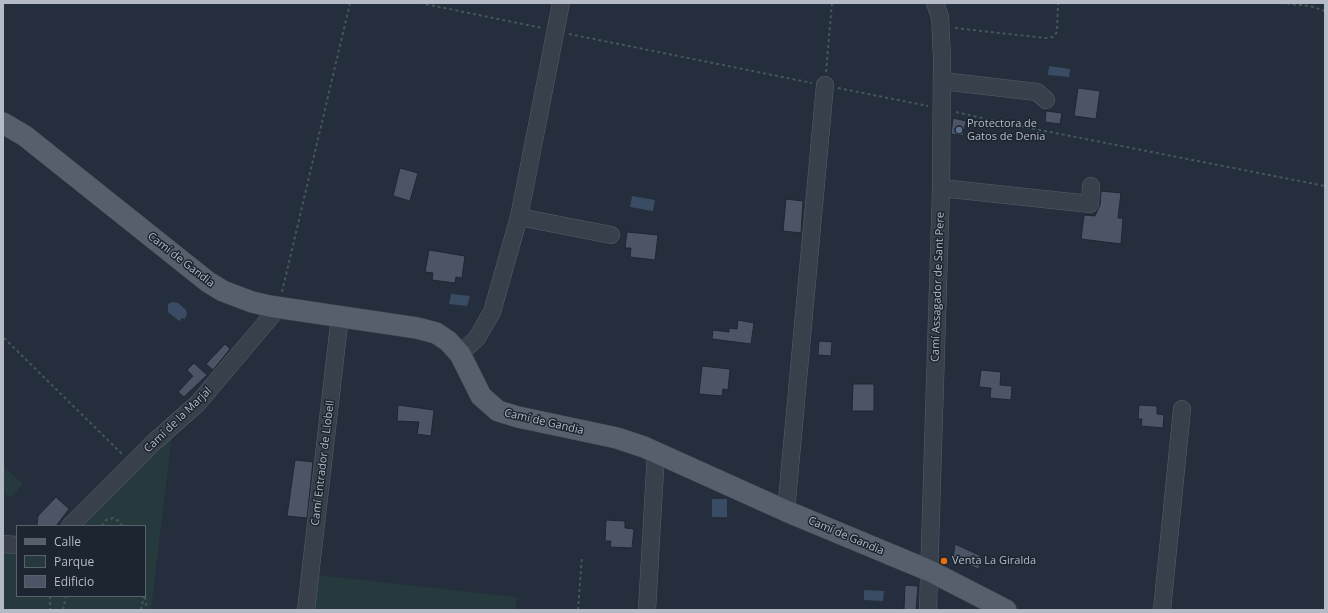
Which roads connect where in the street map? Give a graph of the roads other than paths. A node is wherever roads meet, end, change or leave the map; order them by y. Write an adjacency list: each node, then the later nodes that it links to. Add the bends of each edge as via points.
1 (561, 3): 9 (street)
2 (935, 3): 3 (street, Camí Assagador de Sant Pere, via 941,26)
3 (942, 81): 5 (street, via 1037,92); 8 (street, Camí Assagador de Sant Pere)
4 (825, 85): 16 (street)
5 (1046, 100)
6 (3, 123): 11 (main road, Camí de Gandia, via 25,136 208,282 236,297)
7 (1091, 186): 8 (street, via 1090,204)
8 (941, 188): 20 (street, Camí Assagador de Sant Pere)
9 (519, 217): 10 (street); 13 (street, via 492,312 477,338)
10 (611, 235)
11 (279, 307): 12 (main road, Camí de Gandia); 17 (street, Camí de la Marjal, via 198,403)
12 (340, 316): 13 (main road, Camí de Gandia, via 429,330 442,336); 21 (street, Camí Entrador de Llobell)
13 (460, 354): 15 (main road, Camí de Gandia, via 481,396 498,411 617,438)
14 (1182, 409): 25 (street)
15 (656, 452): 16 (main road, Camí de Gandia); 22 (street)
16 (786, 511): 20 (main road, Camí de Gandia)
17 (71, 525)
18 (3, 544): 19 (street)
19 (16, 545)
20 (930, 571): 23 (street, Camí Assagador de Sant Pere); 24 (main road, Camí de Gandia)
21 (306, 610)
22 (647, 610)
23 (928, 610)
24 (1006, 610)
25 (1162, 610)

